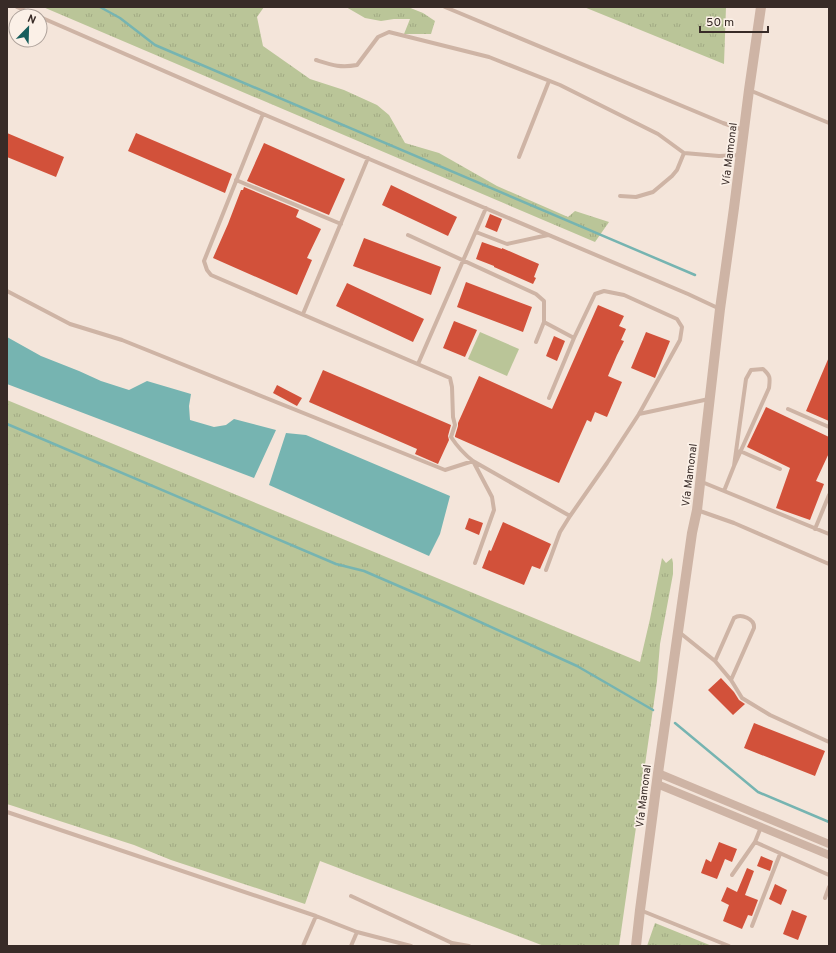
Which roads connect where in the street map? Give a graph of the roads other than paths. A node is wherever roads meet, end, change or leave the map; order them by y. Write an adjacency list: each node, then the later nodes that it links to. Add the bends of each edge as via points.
1 (445, 7): 9 (lane)
2 (761, 7): 6 (street, Vía Mamonal)
3 (48, 21): 7 (lane)
4 (316, 60): 5 (lane, via 333,66 357,65 378,36 389,32 489,58)
5 (549, 81): 10 (lane, via 658,134); 12 (lane)
6 (749, 90): 8 (lane); 9 (street, Vía Mamonal)
7 (263, 114): 13 (lane); 14 (lane)
8 (829, 123)
9 (744, 131): 11 (street, Vía Mamonal)
10 (684, 153): 11 (lane); 15 (lane, via 677,170 653,192 636,197)
11 (740, 155): 23 (street, Vía Mamonal)
12 (518, 157)
13 (368, 158): 16 (lane); 17 (lane)
14 (236, 180): 17 (lane); 24 (lane, via 204,261 207,270 211,275)
15 (620, 196)
16 (486, 208): 18 (lane); 20 (lane)
17 (341, 224): 24 (lane)
18 (476, 232): 20 (lane, via 507,244); 21 (lane)
19 (408, 235): 21 (lane)
20 (549, 235): 23 (lane)
21 (463, 261): 25 (lane, via 536,294 544,301); 28 (lane)
22 (7, 291): 35 (lane, via 70,324 122,340 445,470)
23 (720, 309): 30 (street, Vía Mamonal)
24 (303, 314): 28 (lane)
25 (544, 322): 26 (lane); 27 (lane)
26 (574, 338): 29 (lane); 32 (lane, via 595,294 604,292 624,295 677,319 682,327 680,340)
27 (536, 342)
28 (418, 364): 35 (lane, via 450,379 455,425 451,436 455,444)
29 (549, 398)
30 (710, 399): 32 (lane); 38 (street, Vía Mamonal)
31 (788, 409): 33 (lane)
32 (639, 414): 42 (lane)
33 (829, 427)
34 (740, 451): 36 (lane); 36 (lane, via 769,388 769,373 763,368 751,370 746,379); 37 (lane)
35 (473, 461): 42 (lane); 45 (lane, via 492,497 494,510)
36 (734, 466): 39 (lane)
37 (780, 469)
38 (700, 482): 39 (lane); 41 (street, Vía Mamonal)
39 (724, 491): 43 (lane)
40 (829, 495): 43 (lane)
41 (696, 510): 46 (lane, via 734,523); 48 (street, Vía Mamonal)
42 (570, 516): 47 (lane, via 560,532)
43 (815, 529): 44 (lane)
44 (829, 534)
45 (475, 563)
46 (829, 564)
47 (546, 570)
48 (678, 632): 49 (lane); 52 (street, Vía Mamonal)
49 (715, 661): 50 (lane); 50 (lane, via 734,618 741,616 753,621 754,628)
50 (731, 680): 51 (lane, via 742,698 770,715)
51 (829, 742)
52 (658, 773): 53 (street, Vía Mamonal); 57 (street)
53 (657, 784): 55 (street); 65 (street, Vía Mamonal)
54 (7, 812): 66 (lane)
55 (762, 827): 56 (lane); 59 (street)
56 (755, 842): 58 (lane); 60 (lane)
57 (829, 844)
58 (780, 854): 61 (lane); 67 (lane)
59 (829, 855)
60 (732, 875)
61 (829, 875)
62 (829, 887): 64 (lane)
63 (351, 896): 69 (lane)
64 (826, 898)
65 (640, 910): 74 (street, Vía Mamonal); 75 (lane)
66 (316, 916): 68 (lane); 70 (lane)
67 (752, 926)
68 (357, 932): 71 (lane); 72 (lane)
69 (452, 945): 73 (lane)
70 (303, 946)
71 (351, 946)
72 (411, 946)
73 (469, 946)
74 (636, 946)
75 (729, 946)

